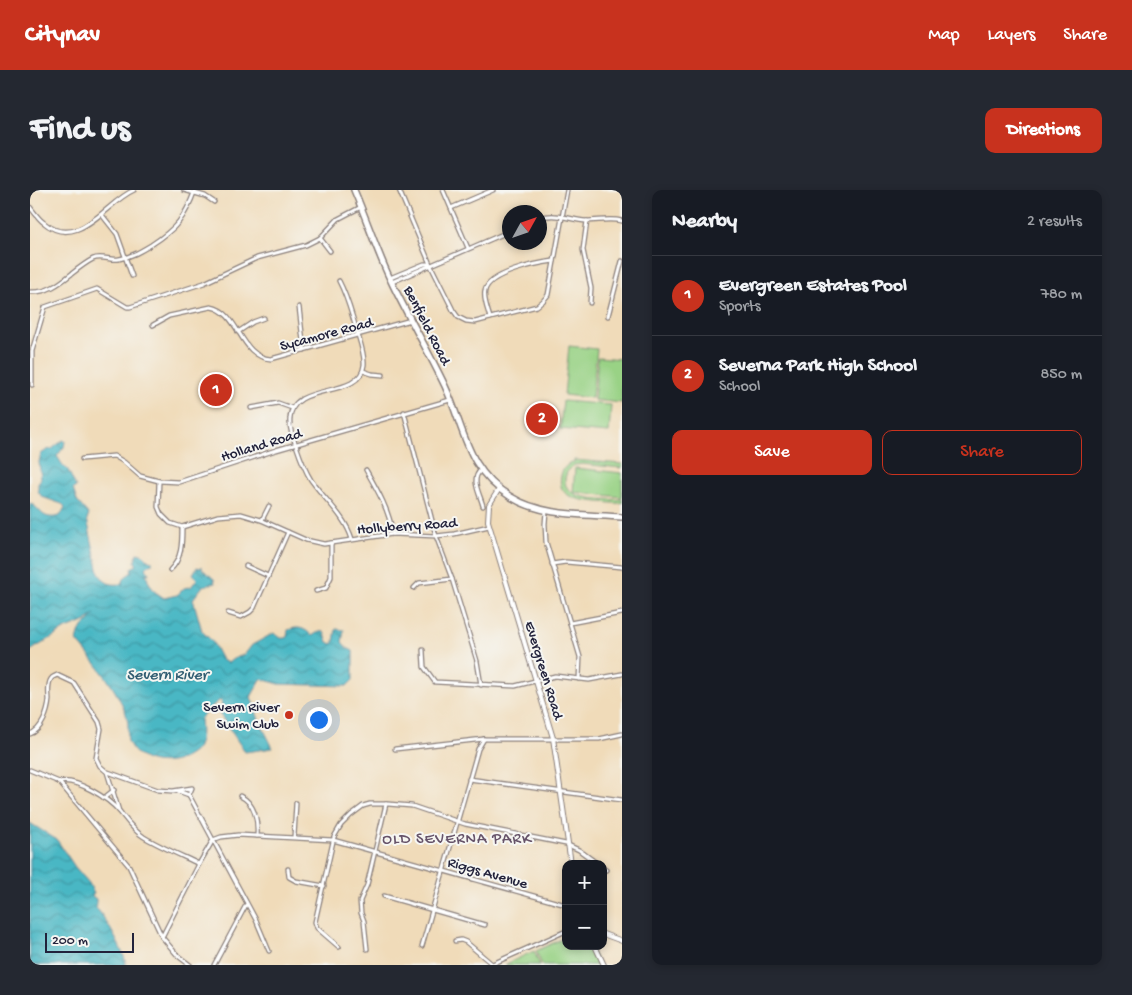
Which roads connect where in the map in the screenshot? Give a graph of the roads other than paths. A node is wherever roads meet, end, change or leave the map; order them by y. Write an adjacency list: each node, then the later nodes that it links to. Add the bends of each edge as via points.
1 (134, 190): 13 (street, via 119,198)
2 (184, 190): 8 (street)
3 (354, 190): 11 (main road, Benfield Road)
4 (399, 190): 25 (street)
5 (444, 190): 12 (street)
6 (494, 190): 12 (street)
7 (567, 190): 15 (street)
8 (195, 192): 9 (street); 22 (street, via 175,228)
9 (214, 202)
10 (30, 207): 13 (street, via 44,222 60,230 76,230)
11 (361, 207): 19 (street, via 338,219); 27 (main road, Benfield Road)
12 (451, 208): 20 (street)
13 (102, 214): 22 (street, via 117,234)
14 (547, 216): 15 (street)
15 (562, 217): 16 (street); 23 (street)
16 (587, 220): 17 (street); 30 (street, via 583,250 592,288)
17 (622, 221)
18 (502, 234): 20 (street)
19 (320, 238): 21 (street); 42 (street, via 306,246 257,258 204,282 127,308 97,289 45,308 32,351)
20 (468, 248): 25 (street)
21 (330, 250)
22 (126, 258): 26 (street); 29 (street, via 94,259 51,289)
23 (554, 261): 34 (street, via 548,296 543,302); 34 (street, via 494,278 485,291)
24 (622, 261): 32 (street)
25 (430, 264): 27 (street); 34 (street, via 458,317 471,322)
26 (132, 276)
27 (390, 280): 35 (main road, Benfield Road)
28 (340, 281): 38 (street)
29 (30, 292)
30 (590, 303)
31 (299, 307): 39 (street)
32 (608, 316)
33 (264, 318): 37 (street)
34 (490, 318)
35 (411, 320): 38 (street, Sycamore Road); 43 (main road, Benfield Road)
36 (153, 325): 37 (street, Sycamore Road, via 169,316 211,307 225,313)
37 (238, 332): 39 (street, Sycamore Road, via 256,356 265,359)
38 (358, 336): 39 (street, Sycamore Road); 40 (street, via 364,360)
39 (304, 350)
40 (363, 371): 41 (street); 45 (street, via 353,382 305,398)
41 (383, 375)
42 (32, 385)
43 (451, 400): 46 (street, Holland Road); 50 (main road, Benfield Road, via 466,446)
44 (252, 408): 45 (street, via 278,403)
45 (292, 408): 47 (street, via 289,421)
46 (404, 412): 47 (street, Holland Road); 62 (street)
47 (296, 445): 51 (street, Holland Road, via 179,482); 63 (street, via 310,479 345,524)
48 (82, 459): 51 (street, Holland Road, via 114,456 137,474)
49 (366, 470): 61 (street, via 381,496)
50 (481, 470): 52 (main road, Benfield Road); 54 (street, via 475,478)
51 (159, 481): 59 (street, via 160,511 170,523)
52 (498, 489): 55 (main road, Benfield Road, via 520,502); 58 (street, Evergreen Road, via 488,508)
53 (269, 506): 57 (street)
54 (483, 506)
55 (546, 511): 56 (main road, Benfield Road); 65 (street, via 545,536)
56 (622, 517)
57 (262, 520): 59 (street, Hollyberry Road, via 228,514); 60 (street, Hollyberry Road)
58 (489, 526): 62 (street, Hollyberry Road); 79 (street, Evergreen Road)
59 (182, 527): 68 (street, via 180,554)
60 (288, 532): 64 (street, Hollyberry Road, via 312,542); 69 (street)
61 (393, 534): 62 (street, Hollyberry Road); 63 (street, Hollyberry Road)
62 (436, 536): 70 (street)
63 (352, 540): 64 (street, Hollyberry Road)
64 (331, 543): 72 (street, via 331,579 326,588)
65 (552, 564): 67 (street, via 566,562); 75 (street)
66 (246, 566): 69 (street)
67 (622, 567)
68 (170, 570)
69 (268, 576): 73 (street, via 252,611 241,617)
70 (452, 579): 71 (street, via 419,584); 80 (street)
71 (414, 588)
72 (316, 592)
73 (228, 613)
74 (622, 613): 75 (street)
75 (570, 623): 78 (street, via 580,657)
76 (424, 650): 80 (street, via 424,667 435,682)
77 (622, 674): 78 (street)
78 (579, 679): 79 (street, via 555,676)
79 (537, 681): 80 (street, via 515,686); 83 (street, Evergreen Road)
80 (481, 685)
81 (30, 734): 87 (street, via 39,728 43,720 49,702 50,680 57,676 71,680 99,722 96,758)
82 (622, 734): 83 (street, via 599,739)
83 (554, 738): 84 (street); 94 (street, Evergreen Road)
84 (484, 739): 85 (street); 89 (street)
85 (395, 749)
86 (30, 770): 91 (street)
87 (107, 772): 88 (street); 90 (street)
88 (116, 774): 90 (street); 93 (street, via 152,789)
89 (470, 779): 94 (street); 102 (street)
90 (111, 781): 92 (street)
91 (59, 782): 97 (street, via 78,784); 122 (street, via 129,866)
92 (114, 790): 97 (street); 101 (street)
93 (177, 790): 95 (street); 95 (street, via 192,788)
94 (560, 792): 98 (street); 107 (street, Evergreen Road)
95 (189, 795): 105 (street)
96 (240, 796): 103 (street, via 248,801 255,814)
97 (104, 798): 101 (street)
98 (622, 800)
99 (296, 803): 104 (street)
100 (386, 804): 102 (street, via 412,806); 106 (street, via 370,804 357,811 339,827); 108 (street)
101 (119, 811): 111 (street, via 144,837)
102 (458, 822): 107 (street); 113 (street)
103 (256, 836): 104 (street, Riggs Avenue); 105 (street, Riggs Avenue, via 232,835)
104 (294, 837): 106 (street, Riggs Avenue)
105 (213, 840): 111 (street); 117 (street)
106 (334, 840): 108 (street, Riggs Avenue); 114 (street)
107 (568, 845): 109 (street, Evergreen Road); 110 (street)
108 (374, 850): 113 (street, Riggs Avenue); 127 (street, via 367,885 360,901)
109 (570, 860)
110 (593, 860)
111 (199, 864): 122 (street)
112 (288, 869): 114 (street, via 289,877 294,880)
113 (444, 871): 116 (street, Riggs Avenue); 118 (street)
114 (324, 886): 126 (street, via 316,926)
115 (384, 896): 118 (street)
116 (562, 904)
117 (246, 905): 129 (street); 132 (street)
118 (433, 910): 119 (street); 125 (street)
119 (485, 925)
120 (562, 933): 130 (street)
121 (607, 935): 124 (street)
122 (162, 937): 131 (street)
123 (455, 941): 133 (street, via 466,942)
124 (622, 941)
125 (422, 946)
126 (340, 947)
127 (367, 949)
128 (597, 950): 134 (street)
129 (269, 951)
130 (500, 963): 133 (street)
131 (190, 965)
132 (214, 965)
133 (491, 965)
134 (604, 965)

